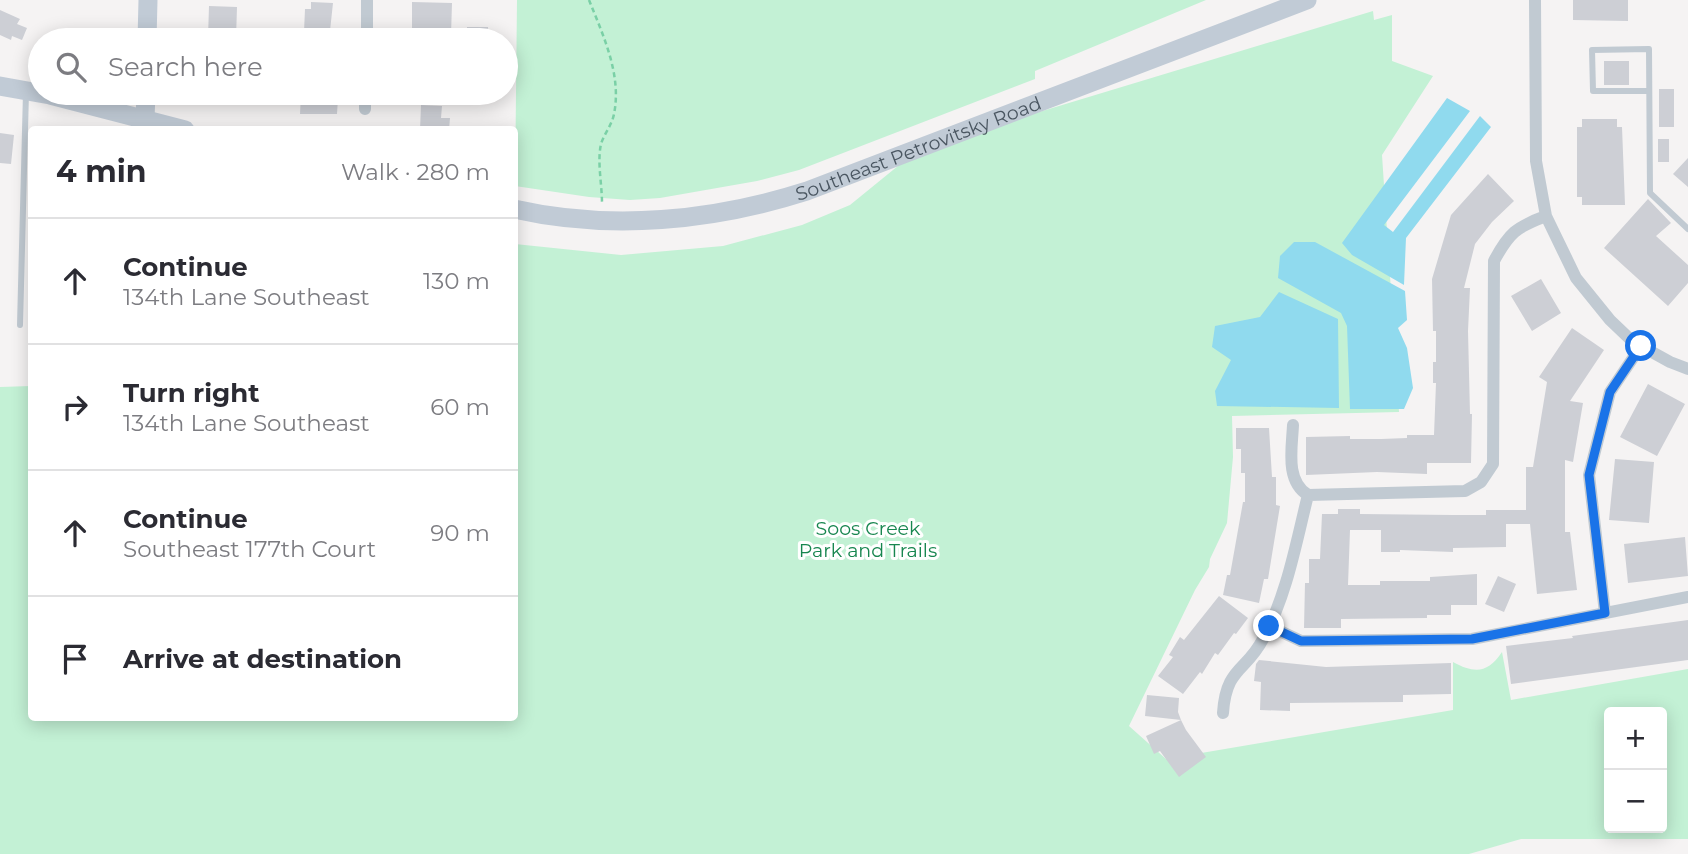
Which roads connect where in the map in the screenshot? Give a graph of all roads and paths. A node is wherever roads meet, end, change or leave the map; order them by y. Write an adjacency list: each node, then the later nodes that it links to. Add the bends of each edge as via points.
1 (148, 0): 6 (main road)
2 (367, 0): 7 (street)
3 (589, 0): 18 (path, via 610,55 615,97 614,115 601,144)
4 (1307, 0): 18 (main road, Southeast Petrovitsky Road, via 795,195 690,217)
5 (1535, 0): 17 (street, via 1536,161)
6 (147, 28)
7 (366, 28)
8 (0, 86): 9 (main road)
9 (26, 90): 20 (lane)
10 (1649, 90): 10 (lane, via 1648,49 1592,50 1593,91); 19 (lane, via 1650,193)
11 (78, 105): 15 (main road)
12 (146, 105): 15 (main road)
13 (365, 105): 14 (street)
14 (365, 109)
15 (145, 124)
16 (518, 210): 18 (main road, Southeast Petrovitsky Road)
17 (1546, 216): 21 (street, via 1576,278 1611,320); 24 (street, via 1520,225 1494,261 1493,464 1481,482 1465,491)
18 (601, 221)
19 (1688, 229)
20 (20, 325)
21 (1641, 346): 22 (street); 26 (street, via 1610,392 1589,475)
22 (1688, 369)
23 (1293, 425): 24 (street, via 1293,472)
24 (1308, 495): 27 (street)
25 (1688, 597): 26 (street)
26 (1605, 613): 27 (street, via 1472,639 1301,641)
27 (1269, 626): 28 (street, via 1262,642 1229,680)
28 (1223, 713)

